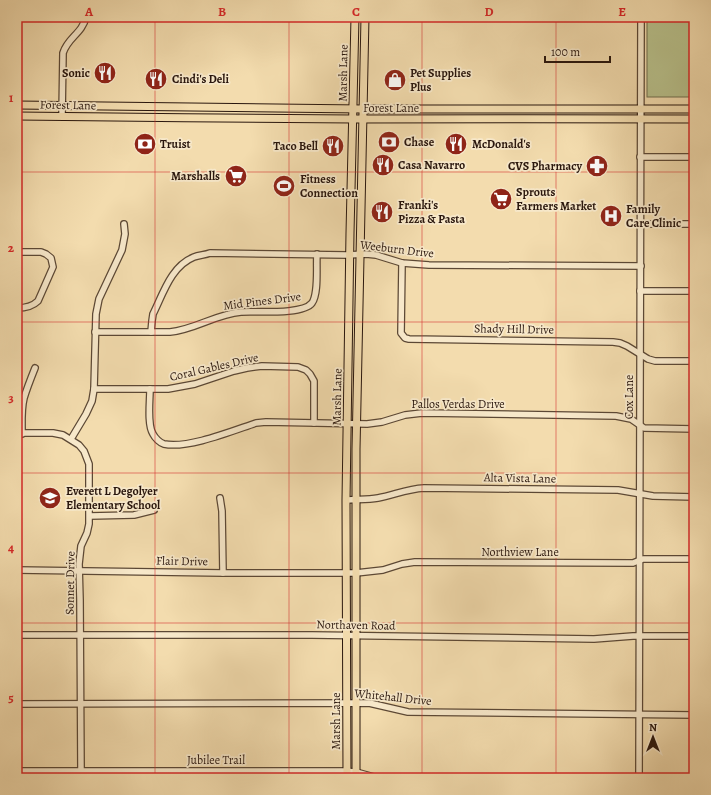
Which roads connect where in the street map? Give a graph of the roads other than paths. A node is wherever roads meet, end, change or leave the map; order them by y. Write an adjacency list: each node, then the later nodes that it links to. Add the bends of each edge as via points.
1 (86, 17): 8 (street, via 82,28 70,40 63,53)
2 (355, 17): 5 (main road, Marsh Lane)
3 (365, 17): 6 (main road, Marsh Lane)
4 (640, 17): 16 (street, Cox Lane)
5 (355, 35): 6 (main road); 12 (main road, Marsh Lane)
6 (364, 35): 13 (main road, Marsh Lane)
7 (17, 105): 8 (main road, Forest Lane)
8 (62, 105): 9 (main road, Forest Lane); 19 (street)
9 (125, 106): 10 (main road, Forest Lane); 20 (main road)
10 (185, 107): 11 (main road, Forest Lane); 21 (main road)
11 (278, 108): 12 (main road, Forest Lane); 22 (main road)
12 (353, 108): 13 (main road, Forest Lane); 23 (main road, Marsh Lane)
13 (363, 108): 14 (main road, Forest Lane); 24 (main road, Marsh Lane)
14 (439, 109): 15 (main road, Forest Lane); 25 (main road)
15 (557, 109): 16 (main road, Forest Lane); 26 (main road)
16 (640, 109): 17 (main road, Forest Lane); 27 (street, Cox Lane)
17 (694, 110)
18 (17, 116): 19 (main road, Forest Lane)
19 (62, 116): 20 (main road, Forest Lane)
20 (125, 117): 21 (main road, Forest Lane)
21 (185, 118): 22 (main road, Forest Lane)
22 (277, 118): 23 (main road, Forest Lane)
23 (353, 119): 24 (main road, Forest Lane); 32 (main road, Marsh Lane)
24 (362, 119): 25 (main road, Forest Lane); 31 (main road, Marsh Lane)
25 (439, 119): 26 (main road, Forest Lane)
26 (557, 119): 27 (main road, Forest Lane)
27 (640, 119): 28 (main road, Forest Lane); 29 (street, Cox Lane)
28 (694, 119)
29 (640, 157): 30 (street); 34 (street, Cox Lane)
30 (694, 157)
31 (361, 184): 32 (main road); 39 (main road, Marsh Lane)
32 (352, 185): 38 (main road, Marsh Lane)
33 (124, 224): 45 (street, via 122,250 99,299)
34 (641, 224): 35 (street); 41 (street, Cox Lane)
35 (694, 224)
36 (17, 252): 44 (street, via 46,254 53,267 38,301 29,307)
37 (317, 254): 38 (street, Weeburn Drive); 46 (street, Weeburn Drive, via 210,253 186,261 170,278 153,314); 46 (street, Mid Pines Drive, via 316,296 312,304 306,308 293,311 240,312 180,331)
38 (350, 254): 39 (street, Weeburn Drive); 53 (main road, Marsh Lane)
39 (360, 254): 40 (street, Weeburn Drive, via 376,255); 54 (main road, Marsh Lane)
40 (402, 263): 41 (street, Weeburn Drive); 47 (street, Shady Hill Drive, via 401,333 405,338 603,341 620,343)
41 (640, 266): 42 (street, Cox Lane)
42 (640, 291): 43 (street); 47 (street, Cox Lane)
43 (694, 291)
44 (17, 308)
45 (95, 332): 46 (street, Mid Pines Drive); 50 (street)
46 (151, 332)
47 (640, 354): 48 (street, Shady Hill Drive, via 655,361); 55 (street, Cox Lane)
48 (694, 361)
49 (35, 368): 57 (street, via 24,399)
50 (94, 389): 51 (street, Coral Gables Drive); 58 (street, via 87,414)
51 (150, 389): 52 (street, Pallos Verdas Drive, via 150,426 153,435 163,444 199,441 256,423); 52 (street, Coral Gables Drive, via 195,384 247,368 298,367 306,370 314,381)
52 (314, 423): 53 (street, Pallos Verdas Drive)
53 (347, 423): 54 (street, Pallos Verdas Drive); 63 (main road, Marsh Lane)
54 (357, 424): 55 (street, Pallos Verdas Drive, via 382,422 422,413 616,416 631,419); 62 (main road, Marsh Lane)
55 (640, 425): 56 (street, Pallos Verdas Drive, via 645,428); 59 (street, Cox Lane)
56 (694, 429)
57 (19, 434): 58 (street, via 52,433)
58 (71, 439): 65 (street, Sonnet Drive, via 84,451 89,464)
59 (640, 494): 60 (street, Alta Vista Lane); 62 (street, Alta Vista Lane, via 618,490 424,488 400,491 378,498); 67 (street, Cox Lane)
60 (694, 497)
61 (220, 498): 70 (street)
62 (356, 499): 63 (street, Alta Vista Lane); 72 (main road, Marsh Lane)
63 (346, 500): 71 (main road, Marsh Lane)
64 (154, 510): 65 (street, via 134,515)
65 (90, 516): 69 (street, Sonnet Drive, via 87,533 81,546)
66 (694, 559): 67 (street, Northview Lane)
67 (639, 561): 72 (street, Northview Lane, via 415,562); 77 (street, Cox Lane)
68 (17, 570): 69 (street, Flair Drive)
69 (79, 571): 70 (street, Flair Drive); 74 (street, Sonnet Drive)
70 (223, 573): 71 (street, Flair Drive)
71 (346, 573): 72 (street, Northview Lane); 75 (main road, Marsh Lane)
72 (356, 573): 76 (main road, Marsh Lane)
73 (17, 635): 74 (street, Northaven Road)
74 (80, 635): 75 (street, Northaven Road); 82 (street, Sonnet Drive)
75 (346, 635): 76 (street, Northaven Road); 79 (main road, Marsh Lane)
76 (356, 636): 77 (street, Northaven Road, via 594,639); 80 (main road, Marsh Lane)
77 (638, 636): 78 (street, Northaven Road); 83 (street, Cox Lane)
78 (694, 636)
79 (346, 703): 80 (street, Whitehall Drive); 82 (street, Whitehall Drive); 87 (main road, Marsh Lane)
80 (356, 703): 83 (street, Whitehall Drive, via 376,704 408,712); 88 (main road, Marsh Lane)
81 (17, 704): 82 (street, Whitehall Drive)
82 (80, 704): 86 (street, Sonnet Drive)
83 (639, 714): 84 (street, Whitehall Drive); 90 (street, Cox Lane)
84 (694, 715)
85 (17, 771): 86 (street, Jubilee Trail)
86 (81, 771): 87 (street, Jubilee Trail)
87 (347, 775): 88 (street, Jubilee Trail)
88 (356, 775): 89 (street, Jubilee Trail)
89 (414, 778)
90 (639, 778)

